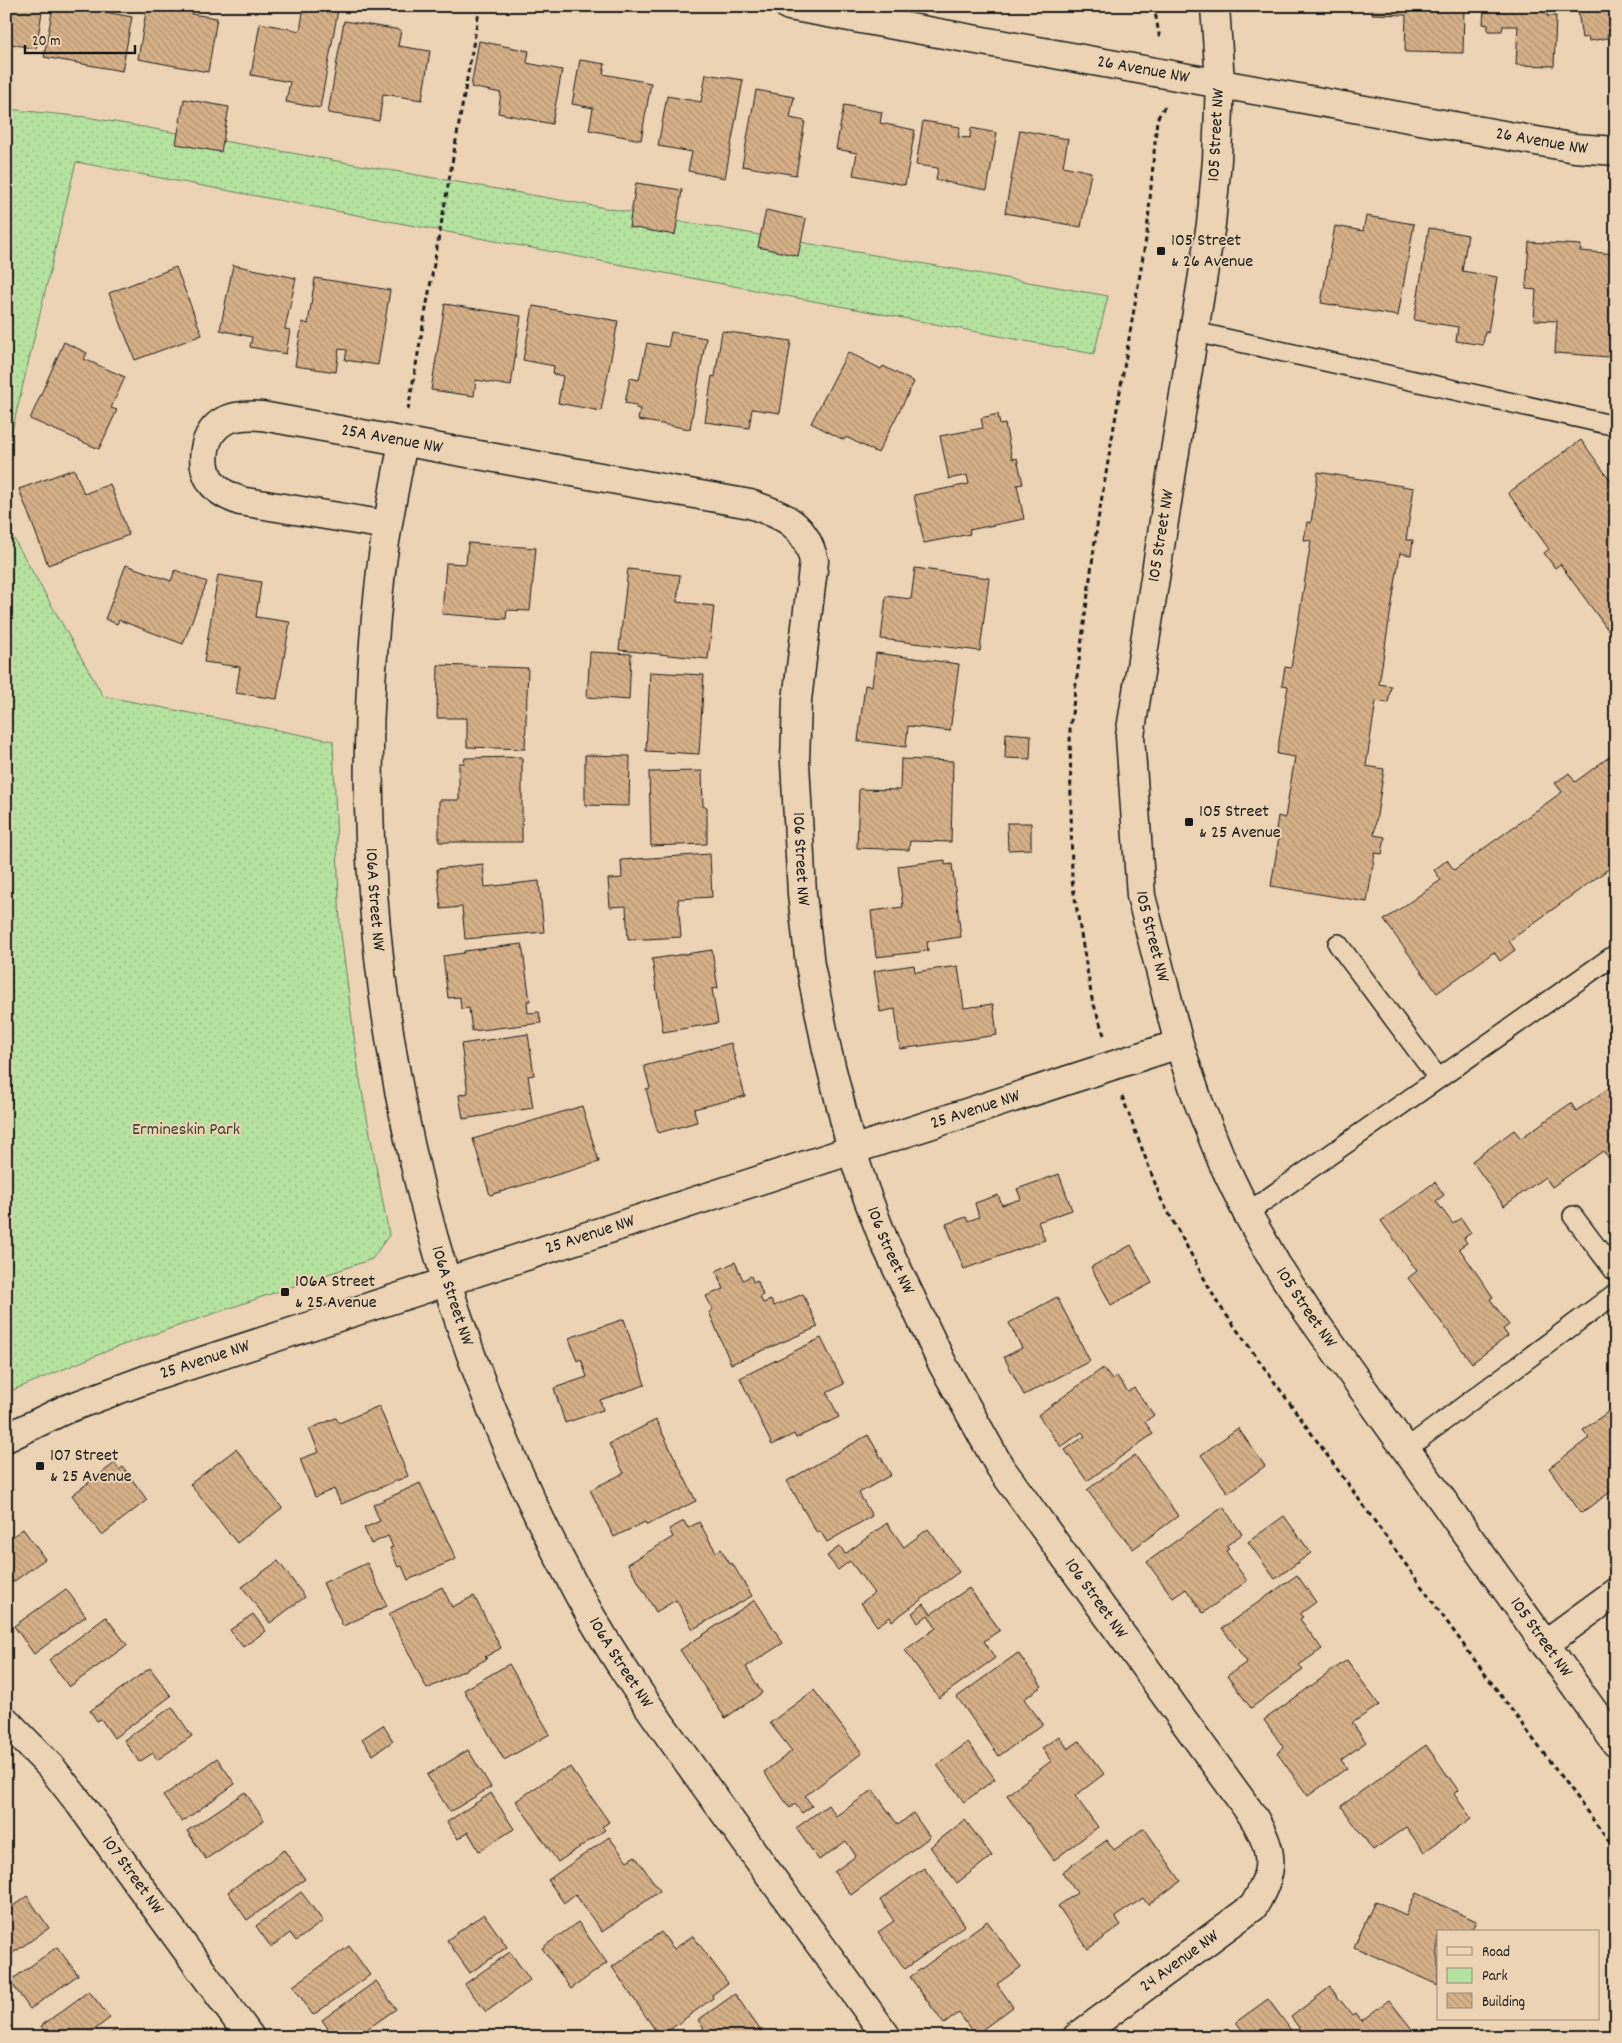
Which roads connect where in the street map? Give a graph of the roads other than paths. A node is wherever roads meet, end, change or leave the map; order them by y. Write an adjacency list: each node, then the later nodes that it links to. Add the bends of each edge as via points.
1 (789, 6): 3 (street, 26 Avenue NW)
2 (1215, 6): 3 (street, 105 Street NW)
3 (1220, 82): 4 (street, 26 Avenue NW, via 1566,146); 5 (street, 105 Street NW, via 1211,224)
4 (1616, 151)
5 (1195, 332): 6 (lane); 12 (street, 105 Street NW, via 1130,736 1141,896)
6 (1616, 426)
7 (403, 442): 8 (street, 106A Street NW); 8 (street, 25A Avenue NW, via 243,415 214,427 204,453 205,470 212,483 224,494 240,501); 9 (street, 25A Avenue NW, via 750,504 787,520)
8 (387, 524): 18 (street, 106A Street NW, via 376,618 369,780 376,934 385,1014 402,1106)
9 (803, 532): 14 (street, 106 Street NW, via 814,561 796,709 795,762 802,894 810,965)
10 (1338, 944): 13 (lane)
11 (1616, 954): 13 (lane)
12 (1178, 1044): 14 (street, 25 Avenue NW); 15 (street, 105 Street NW, via 1222,1161)
13 (1438, 1078): 15 (lane)
14 (852, 1151): 18 (street, 25 Avenue NW); 26 (street, 106 Street NW, via 884,1241 969,1414 1000,1467 1252,1815 1269,1849)
15 (1247, 1213): 21 (street, 105 Street NW, via 1307,1311)
16 (1574, 1216): 17 (lane)
17 (1616, 1274)
18 (447, 1282): 20 (street, 25 Avenue NW, via 148,1379 64,1410); 28 (street, 106A Street NW, via 523,1482 580,1598 664,1729)
19 (1616, 1293): 21 (lane)
20 (6, 1438)
21 (1406, 1448): 23 (street, 105 Street NW)
22 (1616, 1592): 23 (street)
23 (1545, 1644): 25 (street, 105 Street NW)
24 (6, 1721): 27 (street, 107 Street NW, via 51,1767 80,1804)
25 (1616, 1743)
26 (1269, 1874): 29 (street, 24 Avenue NW, via 1253,1907 1236,1922)
27 (250, 2037)
28 (887, 2037)
29 (1077, 2037)

